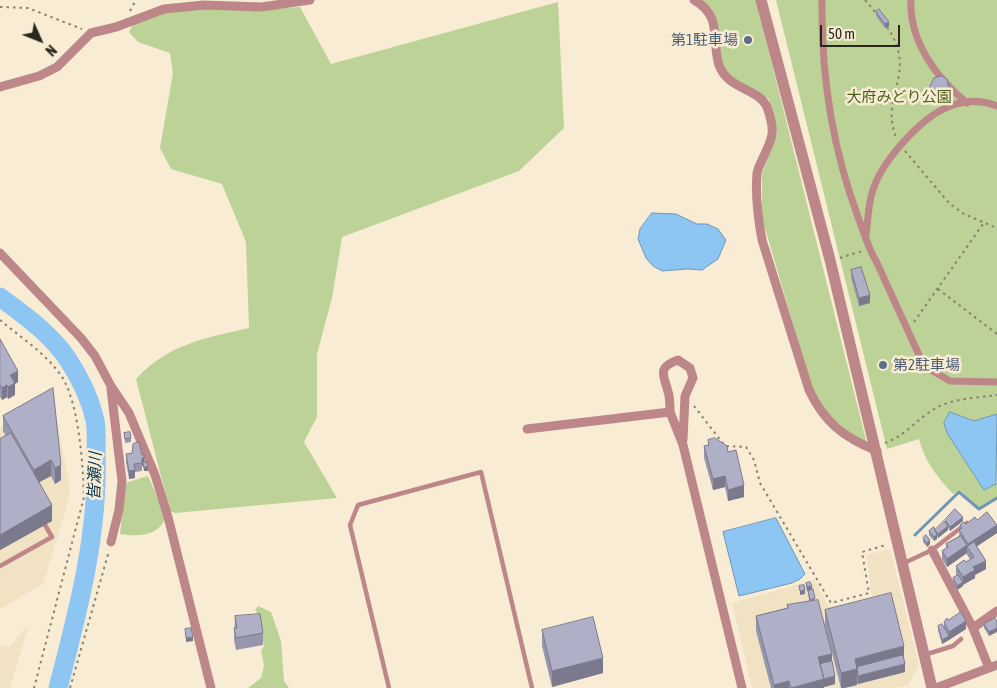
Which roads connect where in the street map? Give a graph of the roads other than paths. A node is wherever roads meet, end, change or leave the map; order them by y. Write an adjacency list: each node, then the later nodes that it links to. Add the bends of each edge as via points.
1 (310, 0): 6 (street, via 261,7 204,5 164,9 91,33 57,67 39,76)
2 (694, 0): 16 (street, via 708,12 716,27 719,64 723,72 732,83 762,99 768,107 774,133 756,172 758,218 809,390 817,407 836,430 852,441)
3 (761, 0): 16 (street)
4 (822, 0): 9 (street, via 823,61 829,114)
5 (911, 0): 7 (street, via 924,53 938,75)
6 (0, 87)
7 (967, 103): 8 (street, via 983,100); 9 (street, via 945,107 927,117 888,159 872,193)
8 (997, 106)
9 (866, 238): 11 (street, via 924,366 950,381)
10 (0, 253): 12 (street, via 81,338 96,356)
11 (997, 382)
12 (111, 386): 19 (street, via 122,481); 28 (street, via 128,413 155,476)
13 (670, 412): 14 (street); 15 (street); 15 (street, via 670,396 662,376 669,363 678,360 690,368 693,378 685,396)
14 (527, 428)
15 (683, 445): 31 (street)
16 (876, 449): 21 (street)
17 (967, 523): 20 (lane)
18 (45, 525): 22 (lane, via 52,537)
19 (111, 542)
20 (932, 550): 21 (lane); 24 (street)
21 (903, 563): 26 (street)
22 (0, 566)
23 (997, 611): 24 (street)
24 (972, 628): 27 (street)
25 (961, 639): 26 (lane, via 953,646)
26 (924, 655): 32 (street)
27 (993, 666): 32 (street)
28 (211, 688)
29 (388, 688): 30 (lane, via 350,525 358,505 481,472)
30 (532, 688)
31 (742, 688)
32 (934, 688)

